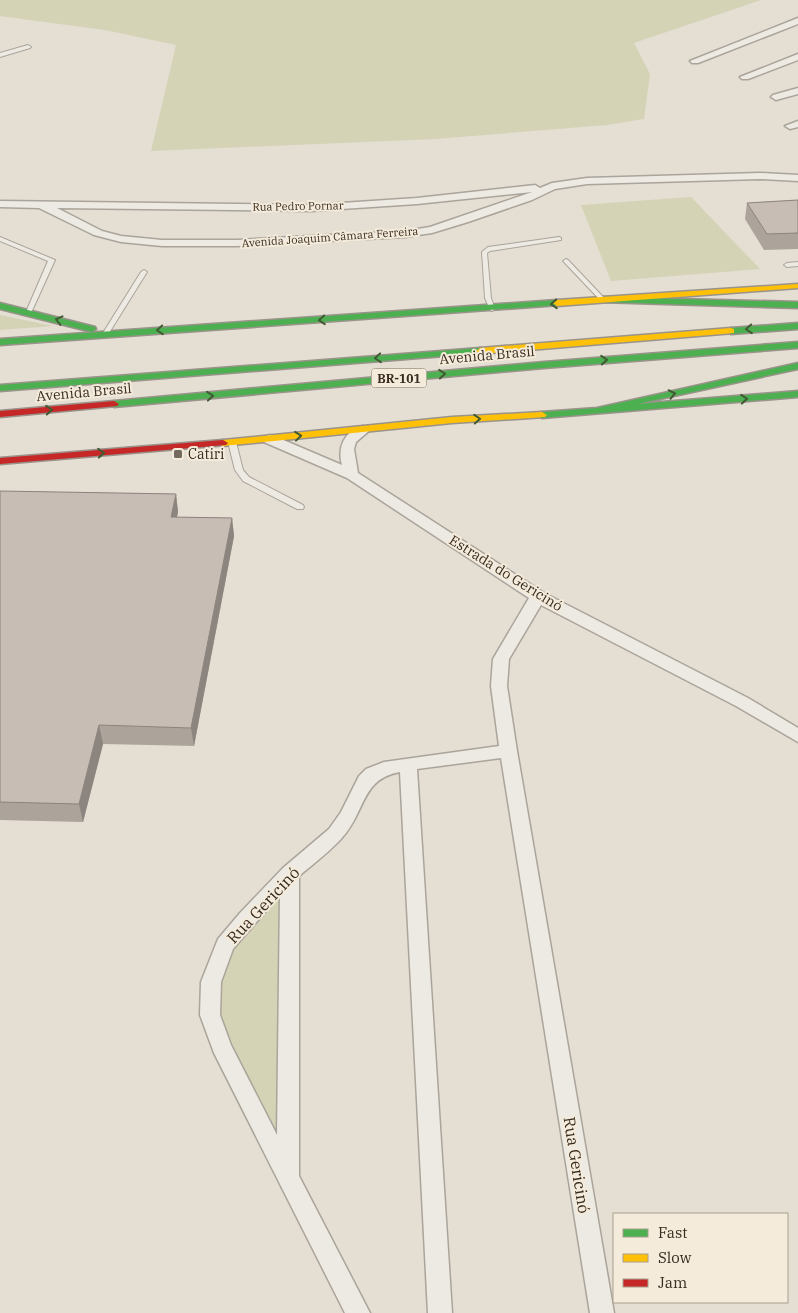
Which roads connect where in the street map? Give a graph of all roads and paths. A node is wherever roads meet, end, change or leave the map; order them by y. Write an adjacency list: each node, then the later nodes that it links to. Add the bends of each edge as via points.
1 (798, 21): 5 (street)
2 (28, 47): 3 (lane)
3 (0, 55)
4 (798, 57): 6 (street)
5 (695, 61)
6 (745, 77)
7 (798, 91): 8 (street)
8 (776, 97)
9 (798, 178): 10 (street, Avenida Joaquim Câmara Ferreira, via 760,176 587,181)
10 (552, 186): 12 (street, Rua Pedro Pornar, via 416,201 312,208); 12 (street, Avenida Joaquim Câmara Ferreira, via 528,198 432,230 237,243 120,240 98,233)
11 (0, 204): 12 (street, Rua Pedro Pornar)
12 (42, 205)
13 (0, 239): 24 (lane, via 52,260)
14 (559, 239): 23 (lane, via 488,249 484,253)
15 (566, 261): 20 (lane)
16 (798, 264): 17 (lane)
17 (787, 265)
18 (144, 272): 26 (lane)
19 (798, 286): 20 (main road)
20 (603, 300): 21 (main road); 23 (main road, one-way to 23)
21 (798, 304)
22 (0, 306): 24 (main road)
23 (492, 309): 26 (main road, one-way to 26)
24 (29, 312): 26 (main road, one-way to 24)
25 (798, 326): 30 (main road, Avenida Brasil / BR-101, one-way to 30)
26 (106, 333): 27 (main road)
27 (0, 342)
28 (798, 345): 33 (main road, Avenida Brasil / BR-101, one-way to 28)
29 (798, 366): 32 (main road, one-way to 29)
30 (0, 388)
31 (798, 394): 32 (main road, one-way to 31)
32 (590, 412): 34 (main road, one-way to 32, via 452,420)
33 (0, 414)
34 (363, 430): 35 (main road, one-way to 34); 38 (street, via 349,441 346,448 346,460)
35 (269, 439): 36 (main road); 38 (street, Estrada do Gericinó)
36 (232, 442): 37 (main road, one-way to 36); 39 (lane, via 239,470 246,479)
37 (0, 461)
38 (352, 475): 40 (street, Estrada do Gericinó)
39 (300, 507)
40 (538, 597): 41 (street, Estrada do Gericinó, via 742,702); 42 (street, Rua Gericinó, via 501,659 499,686)
41 (798, 736)
42 (508, 751): 43 (street, Rua Gericinó); 48 (street, Rua Gericinó)
43 (408, 764): 44 (street, Rua Gericinó, via 384,768 372,774 335,834); 47 (street)
44 (290, 873): 45 (street); 45 (street, Rua Gericinó, via 225,945 210,982 210,1014 221,1047)
45 (288, 1178): 46 (street, Rua Gericinó)
46 (358, 1313)
47 (440, 1313)
48 (602, 1313)

